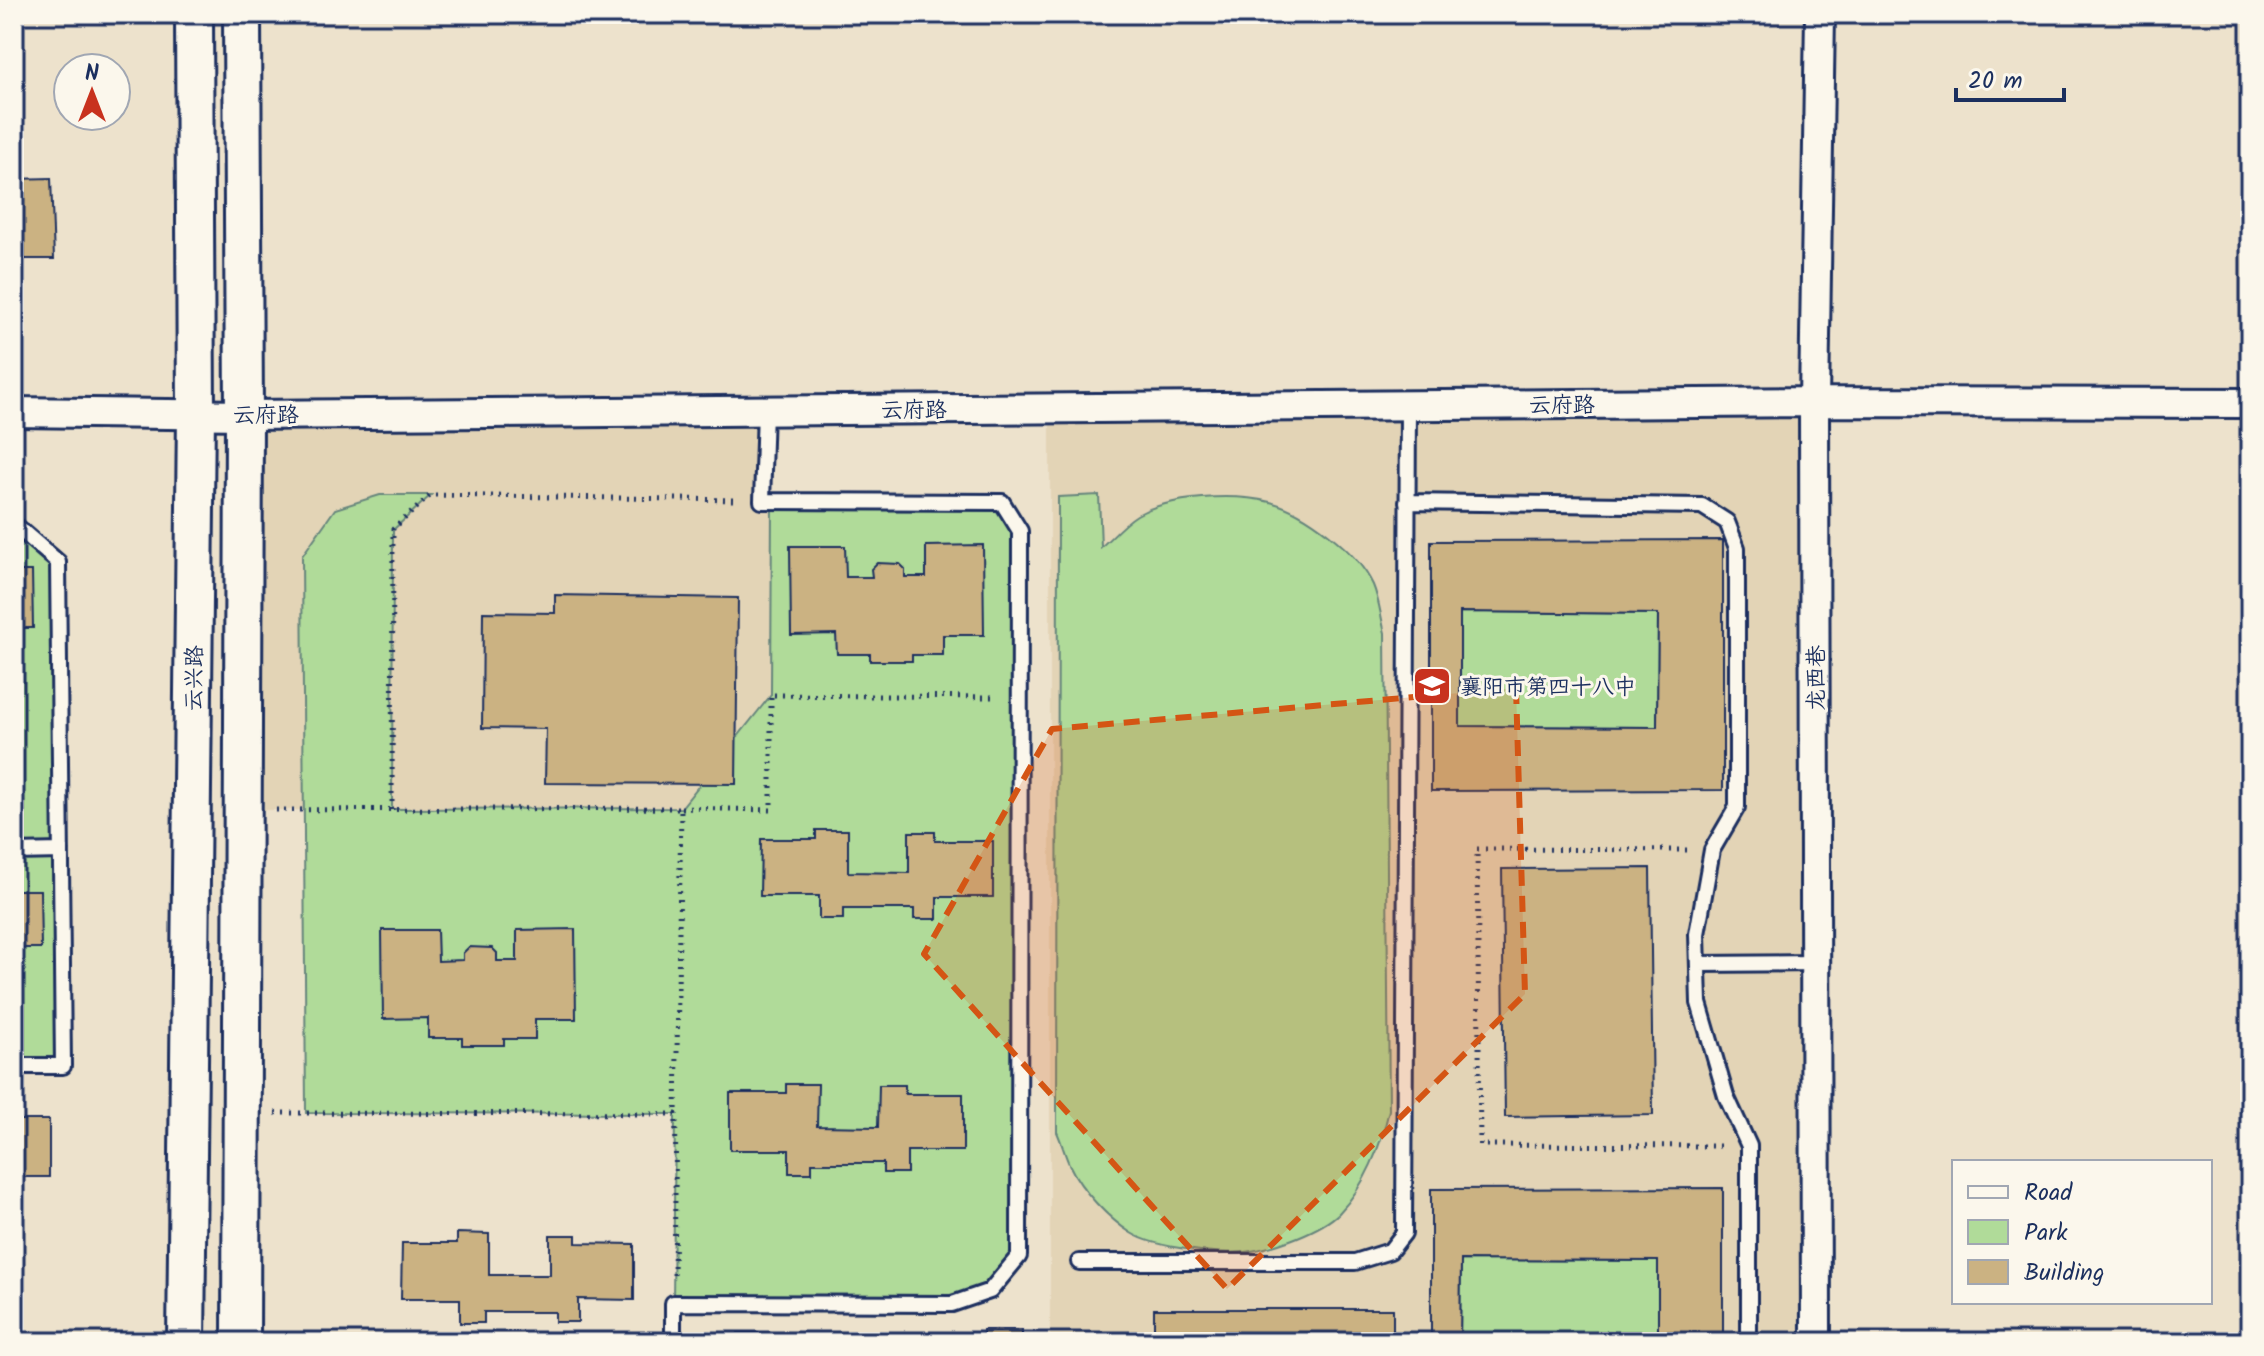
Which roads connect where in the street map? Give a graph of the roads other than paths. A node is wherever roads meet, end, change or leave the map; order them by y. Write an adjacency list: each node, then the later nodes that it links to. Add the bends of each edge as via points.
1 (194, 14): 9 (street, 云兴路)
2 (242, 14): 10 (street)
3 (1820, 14): 4 (street, 龙西巷)
4 (1814, 402): 5 (street, 云府路); 6 (street, 云府路); 15 (street, 龙西巷)
5 (2250, 403)
6 (1408, 405): 7 (street, 云府路); 11 (lane)
7 (765, 411): 10 (street, 云府路); 21 (lane, via 762,501 1002,502 1020,531 1019,1256 990,1291 952,1304 673,1303)
8 (14, 412): 9 (street, 云府路)
9 (196, 414): 10 (street, 云府路); 19 (street, 云兴路)
10 (244, 415): 20 (street)
11 (1407, 502): 16 (lane, via 1702,506 1727,522 1737,548 1737,807 1712,850 1697,934); 18 (lane, via 1404,1233 1390,1251 1355,1262)
12 (14, 524): 13 (lane, via 58,562)
13 (61, 851): 14 (lane); 17 (lane, via 63,1066)
14 (14, 852)
15 (1816, 963): 16 (lane); 23 (street, 龙西巷)
16 (1698, 964): 22 (lane, via 1699,1003 1726,1096 1749,1146)
17 (14, 1066)
18 (1079, 1262)
19 (186, 1342)
20 (241, 1342)
21 (673, 1342)
22 (1749, 1342)
23 (1816, 1342)

